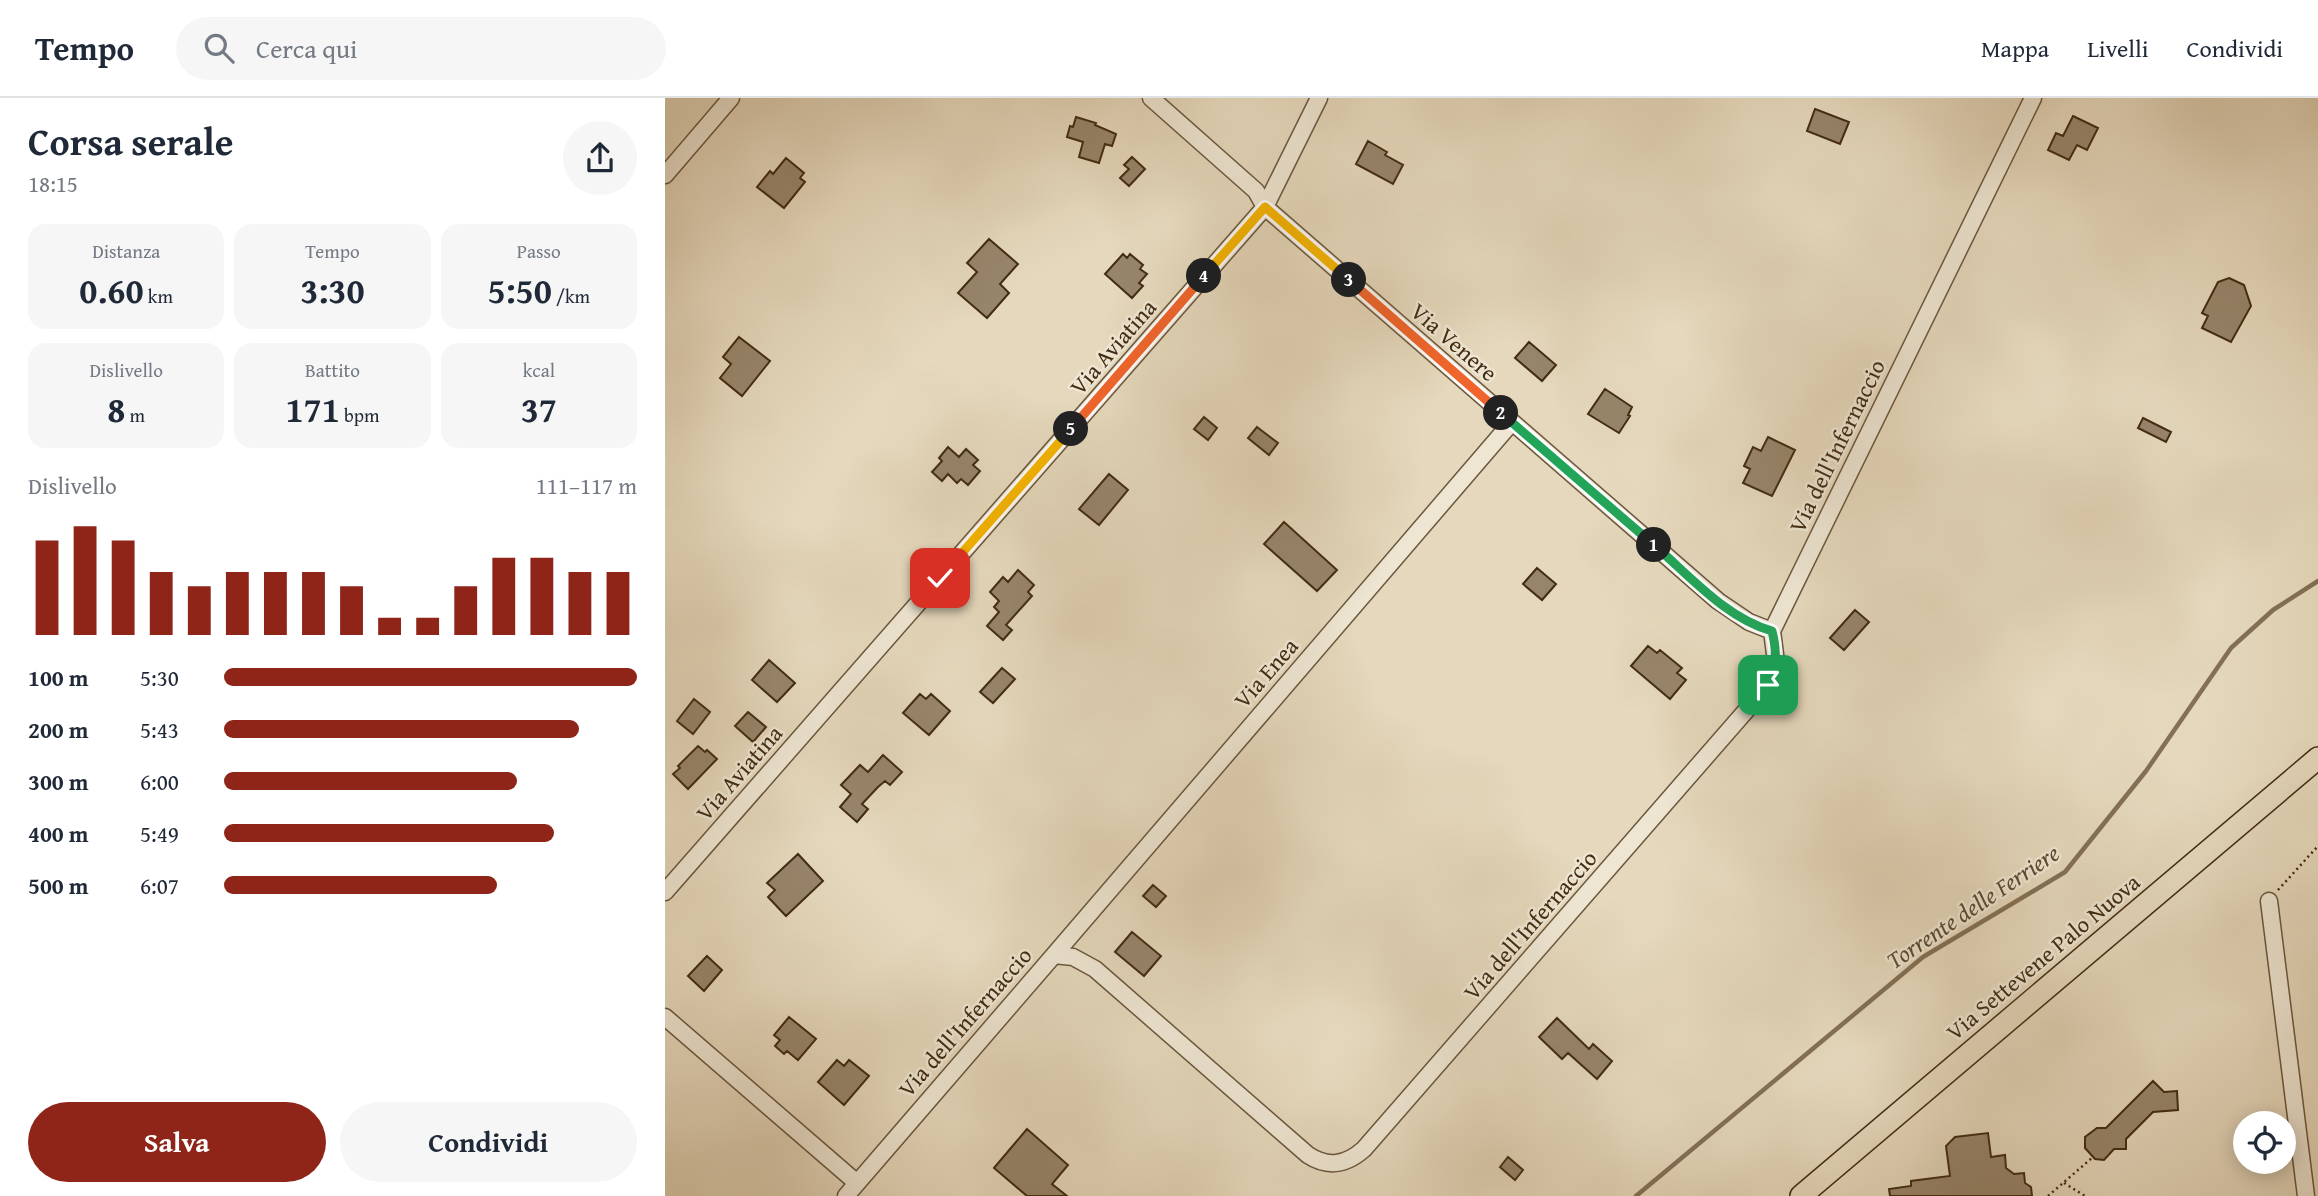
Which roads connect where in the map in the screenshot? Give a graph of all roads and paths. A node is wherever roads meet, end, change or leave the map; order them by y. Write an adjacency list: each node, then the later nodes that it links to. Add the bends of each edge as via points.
1 (731, 98): 5 (street)
2 (1151, 98): 6 (street, Via Venere, via 1256,191)
3 (1319, 98): 6 (street, Via Aviatina)
4 (2033, 98): 8 (street, Via dell'Infernaccio)
5 (665, 175)
6 (1265, 207): 7 (street, Via Venere); 11 (street, Via Aviatina)
7 (1512, 422): 8 (street, Via Venere, via 1724,606); 13 (street, Via Enea)
8 (1772, 631): 13 (street, Via dell'Infernaccio, via 1776,662 1761,696 1369,1145 1351,1159 1327,1164 1308,1155 1095,969)
9 (2318, 758): 19 (main road, Via Settevene Palo Nuova)
10 (2318, 846): 12 (path)
11 (665, 892)
12 (2269, 901): 22 (street)
13 (1054, 954): 16 (street, Via dell'Infernaccio)
14 (665, 1017): 16 (street)
15 (2093, 1157): 17 (path)
16 (857, 1183): 18 (street, Via dell'Infernaccio)
17 (2064, 1183): 20 (path); 21 (path)
18 (846, 1196)
19 (1801, 1196)
20 (2048, 1196)
21 (2085, 1196)
22 (2306, 1196)

